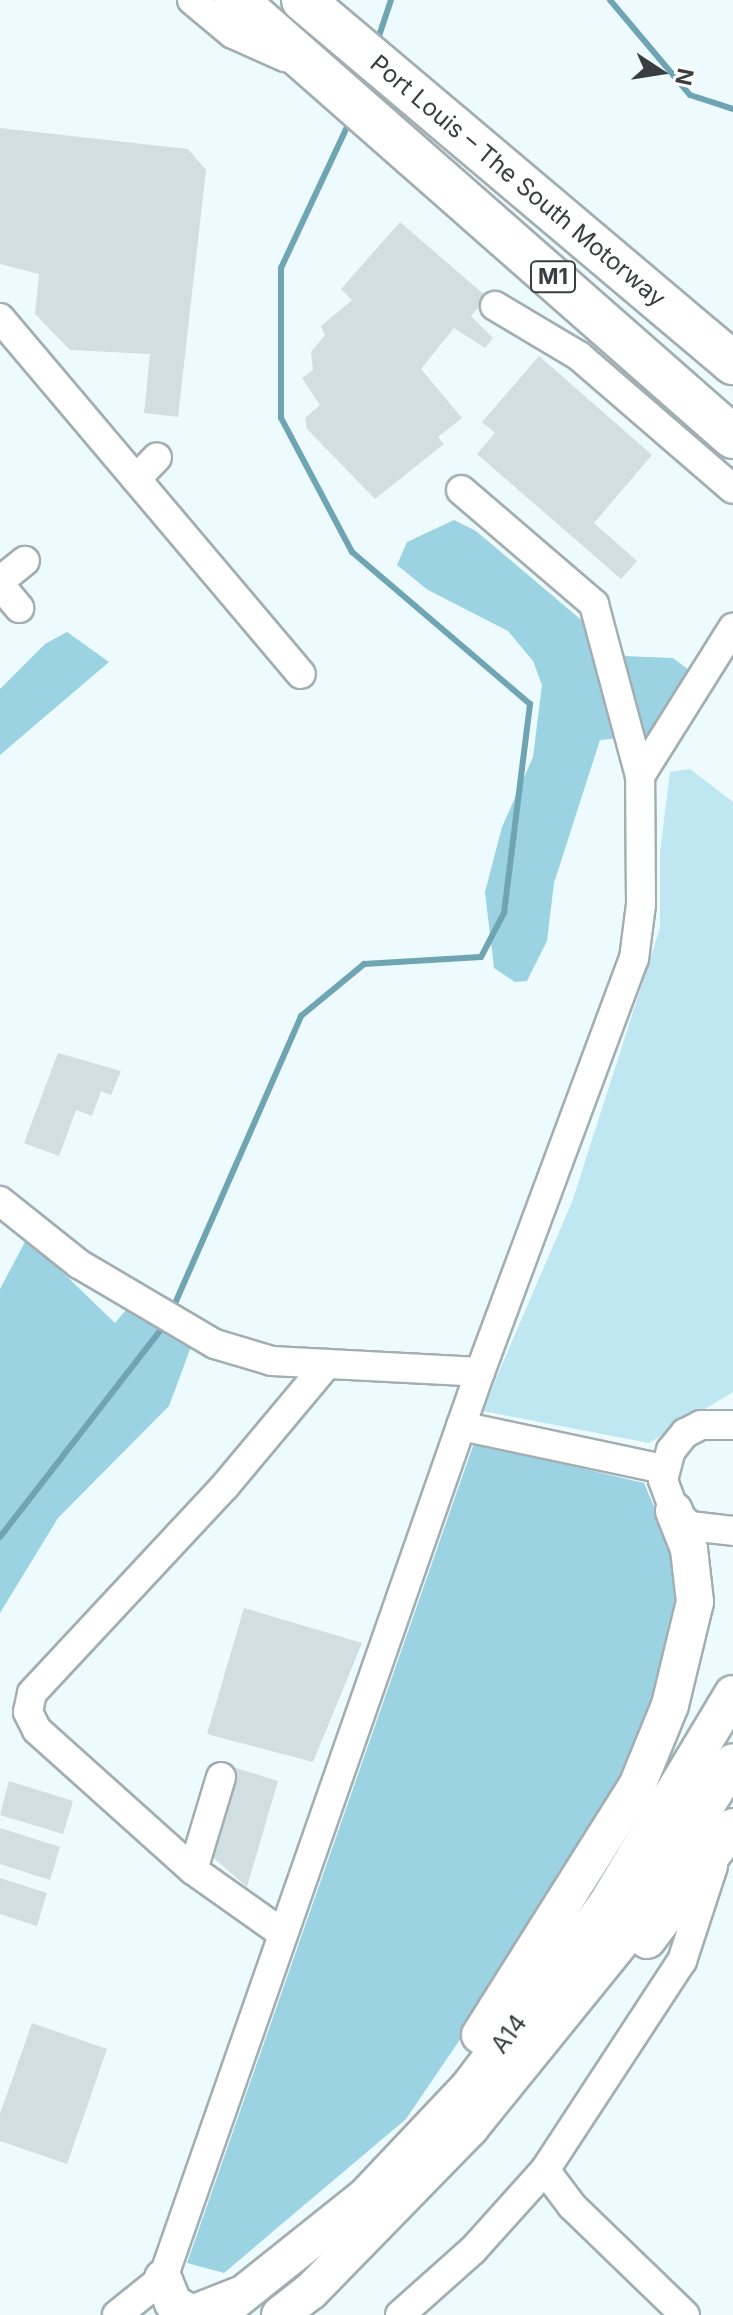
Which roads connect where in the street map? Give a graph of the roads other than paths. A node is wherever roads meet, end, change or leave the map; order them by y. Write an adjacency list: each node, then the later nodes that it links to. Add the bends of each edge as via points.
1 (192, 0): 4 (street, via 233,34)
2 (236, 0): 4 (highway, Port Louis – The South Motorway / M1)
3 (303, 0): 7 (highway, Port Louis – The South Motorway / M1)
4 (323, 75): 8 (highway, Port Louis – The South Motorway / M1)
5 (495, 306): 11 (street, via 579,356)
6 (0, 318): 10 (street)
7 (733, 363)
8 (733, 437)
9 (157, 457): 10 (street)
10 (136, 479): 17 (street)
11 (733, 489)
12 (461, 490): 18 (street, via 594,604)
13 (25, 561): 14 (street)
14 (0, 583): 15 (street)
15 (19, 608)
16 (733, 628): 18 (street)
17 (301, 674)
18 (640, 776): 21 (street, via 641,904 634,959)
19 (0, 1201): 20 (street, via 79,1264 215,1344 272,1361)
20 (327, 1364): 21 (street); 31 (street, via 225,1486 32,1693 28,1712 37,1730)
21 (480, 1372): 23 (street)
22 (728, 1422): 24 (street, via 685,1433)
23 (461, 1426): 24 (street); 32 (street)
24 (664, 1469): 25 (street)
25 (674, 1511): 26 (street, via 690,1526); 34 (main road, via 693,1573 690,1638 637,1786)
26 (731, 1533)
27 (733, 1694): 34 (main road, A14, via 606,1905 469,2087)
28 (733, 1762): 33 (main road, A14, via 623,1939)
29 (221, 1777): 31 (street)
30 (733, 1829): 33 (main road, via 547,2067); 35 (street, via 710,1870 682,1961)
31 (193, 1870): 32 (street)
32 (282, 1933): 36 (street)
33 (470, 2128): 41 (main road, A14, via 311,2291)
34 (399, 2161): 37 (main road, A14)
35 (540, 2177): 42 (street); 43 (street); 44 (street)
36 (163, 2278): 37 (main road, via 173,2303 192,2314); 38 (street); 39 (main road)
37 (250, 2291): 40 (main road, A14)
38 (117, 2315)
39 (165, 2315)
40 (217, 2315)
41 (280, 2315)
42 (400, 2315)
43 (670, 2315)
44 (685, 2315)

